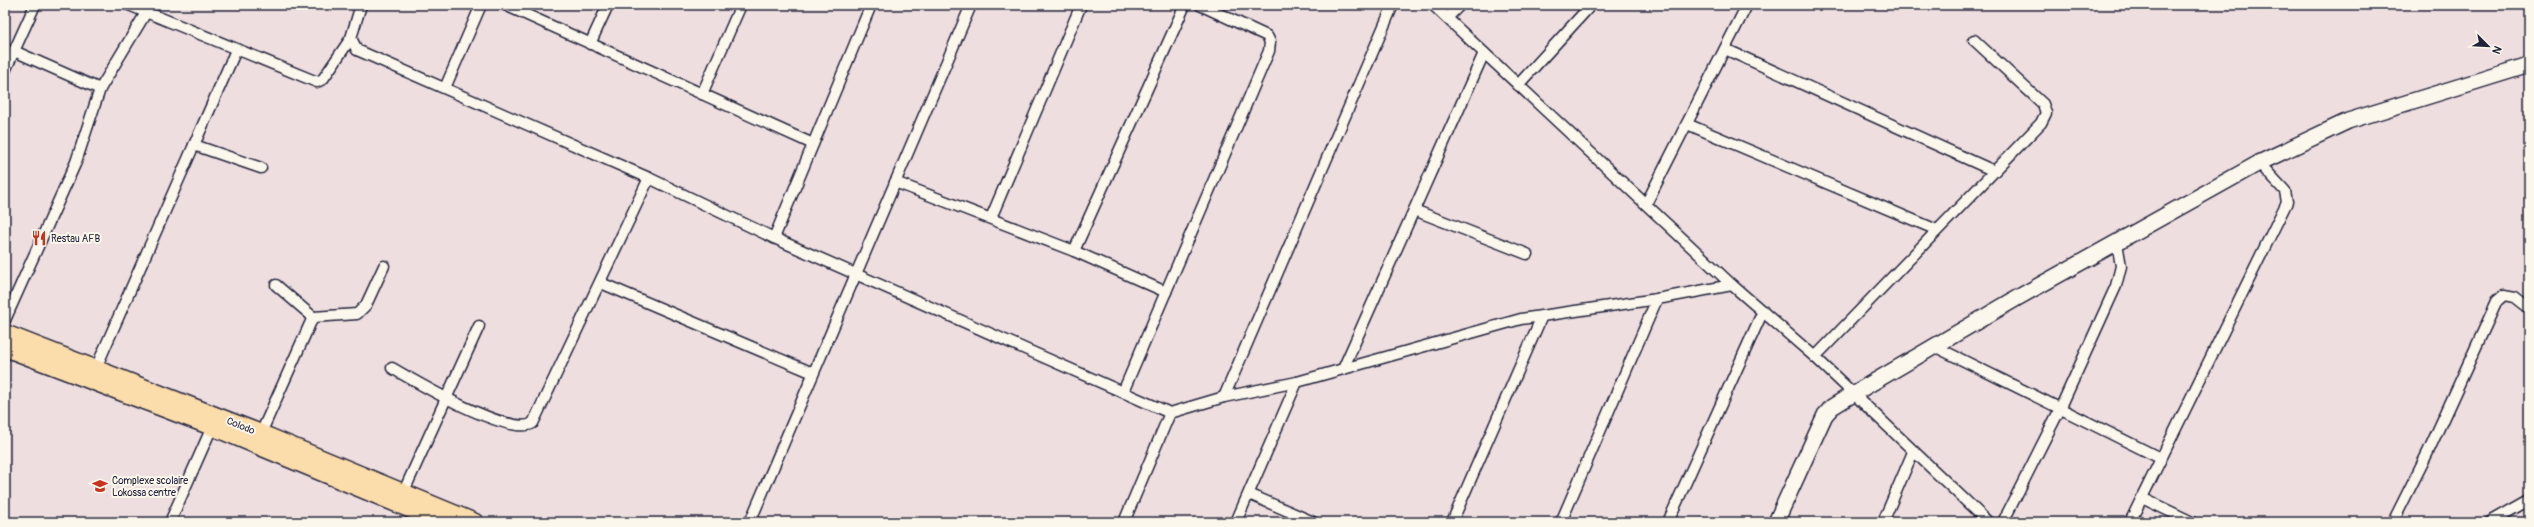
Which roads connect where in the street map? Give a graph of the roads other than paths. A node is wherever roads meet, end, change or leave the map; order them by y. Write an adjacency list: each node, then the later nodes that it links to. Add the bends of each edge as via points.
1 (35, 5): 24 (street)
2 (129, 5): 18 (street)
3 (361, 5): 20 (street)
4 (481, 5): 30 (street)
5 (505, 5): 22 (street)
6 (608, 5): 22 (street)
7 (741, 5): 32 (street)
8 (871, 5): 35 (street)
9 (971, 5): 40 (street)
10 (1081, 5): 43 (street)
11 (1185, 5): 47 (street)
12 (1200, 5): 54 (street, via 1267,36 1270,42 1269,51)
13 (1393, 5): 73 (street)
14 (1433, 5): 19 (street)
15 (1460, 5): 19 (street)
16 (1592, 5): 29 (street)
17 (1747, 5): 23 (street)
18 (147, 11): 25 (street); 31 (street)
19 (1447, 18): 26 (street)
20 (351, 38): 25 (street, via 324,79 317,82); 30 (street, via 357,50)
21 (1974, 40): 38 (street, via 2043,104 2046,112 2041,123)
22 (590, 44): 32 (street)
23 (1725, 49): 33 (street); 38 (street)
24 (14, 50): 28 (street); 31 (street)
25 (236, 50): 34 (street)
26 (1484, 53): 29 (street); 42 (street)
27 (2529, 65): 36 (main road, via 2348,121)
28 (5, 72)
29 (1518, 85): 41 (street)
30 (445, 88): 39 (street)
31 (100, 89): 60 (street, via 76,162)
32 (702, 94): 35 (street)
33 (1687, 124): 41 (street); 44 (street)
34 (194, 144): 37 (street); 66 (street)
35 (813, 144): 45 (street)
36 (2259, 163): 46 (main road); 80 (street, via 2285,191 2287,202)
37 (261, 168)
38 (1994, 171): 44 (street)
39 (649, 178): 45 (street); 51 (street)
40 (894, 182): 43 (street); 50 (street)
41 (1646, 204): 53 (street)
42 (1414, 210): 48 (street); 68 (street)
43 (991, 218): 47 (street)
44 (1937, 230): 65 (street)
45 (774, 238): 50 (street)
46 (2117, 243): 63 (main road); 75 (street, via 2120,275)
47 (1074, 251): 54 (street)
48 (1527, 254)
49 (384, 266): 59 (street, via 366,305 357,314)
50 (856, 273): 69 (street); 71 (street)
51 (601, 283): 69 (street); 74 (street, via 533,423 527,427 515,426)
52 (276, 285): 59 (street)
53 (1732, 285): 55 (street); 57 (street)
54 (1166, 292): 71 (street)
55 (1657, 299): 58 (street); 93 (street)
56 (2529, 308): 101 (street, via 2515,296 2504,295 2497,302)
57 (1763, 311): 65 (street); 94 (street)
58 (1542, 316): 68 (street, via 1520,319); 92 (street)
59 (313, 317): 78 (street)
60 (5, 320)
61 (479, 326): 74 (street)
62 (5, 333): 66 (main road, Colodo)
63 (1934, 346): 72 (main road); 75 (street)
64 (5, 348): 77 (main road, Colodo)
65 (1815, 357): 72 (street)
66 (96, 368): 78 (main road, Colodo)
67 (392, 368): 74 (street)
68 (1343, 369): 70 (street)
69 (813, 373): 88 (street)
70 (1297, 382): 73 (street); 82 (street)
71 (1123, 392): 76 (street)
72 (1853, 394): 79 (street); 95 (main road, via 1832,407 1825,415)
73 (1224, 397): 76 (street)
74 (446, 400): 81 (street)
75 (2060, 409): 80 (street); 98 (street)
76 (1170, 413): 89 (street)
77 (212, 427): 85 (street); 86 (main road, Colodo)
78 (261, 433): 81 (main road, Colodo)
79 (1913, 452): 96 (street); 97 (street)
80 (2160, 458): 83 (street)
81 (404, 491): 87 (main road, Colodo)
82 (1249, 494): 90 (street); 91 (street)
83 (2142, 498): 99 (street); 100 (street)
84 (2529, 500): 102 (street)
85 (170, 522)
86 (440, 522)
87 (475, 522)
88 (750, 522)
89 (1124, 522)
90 (1236, 522)
91 (1313, 522)
92 (1452, 522)
93 (1560, 522)
94 (1668, 522)
95 (1776, 522)
96 (1883, 522)
97 (1988, 522)
98 (2003, 522)
99 (2130, 522)
100 (2192, 522)
101 (2393, 522)
102 (2490, 522)

